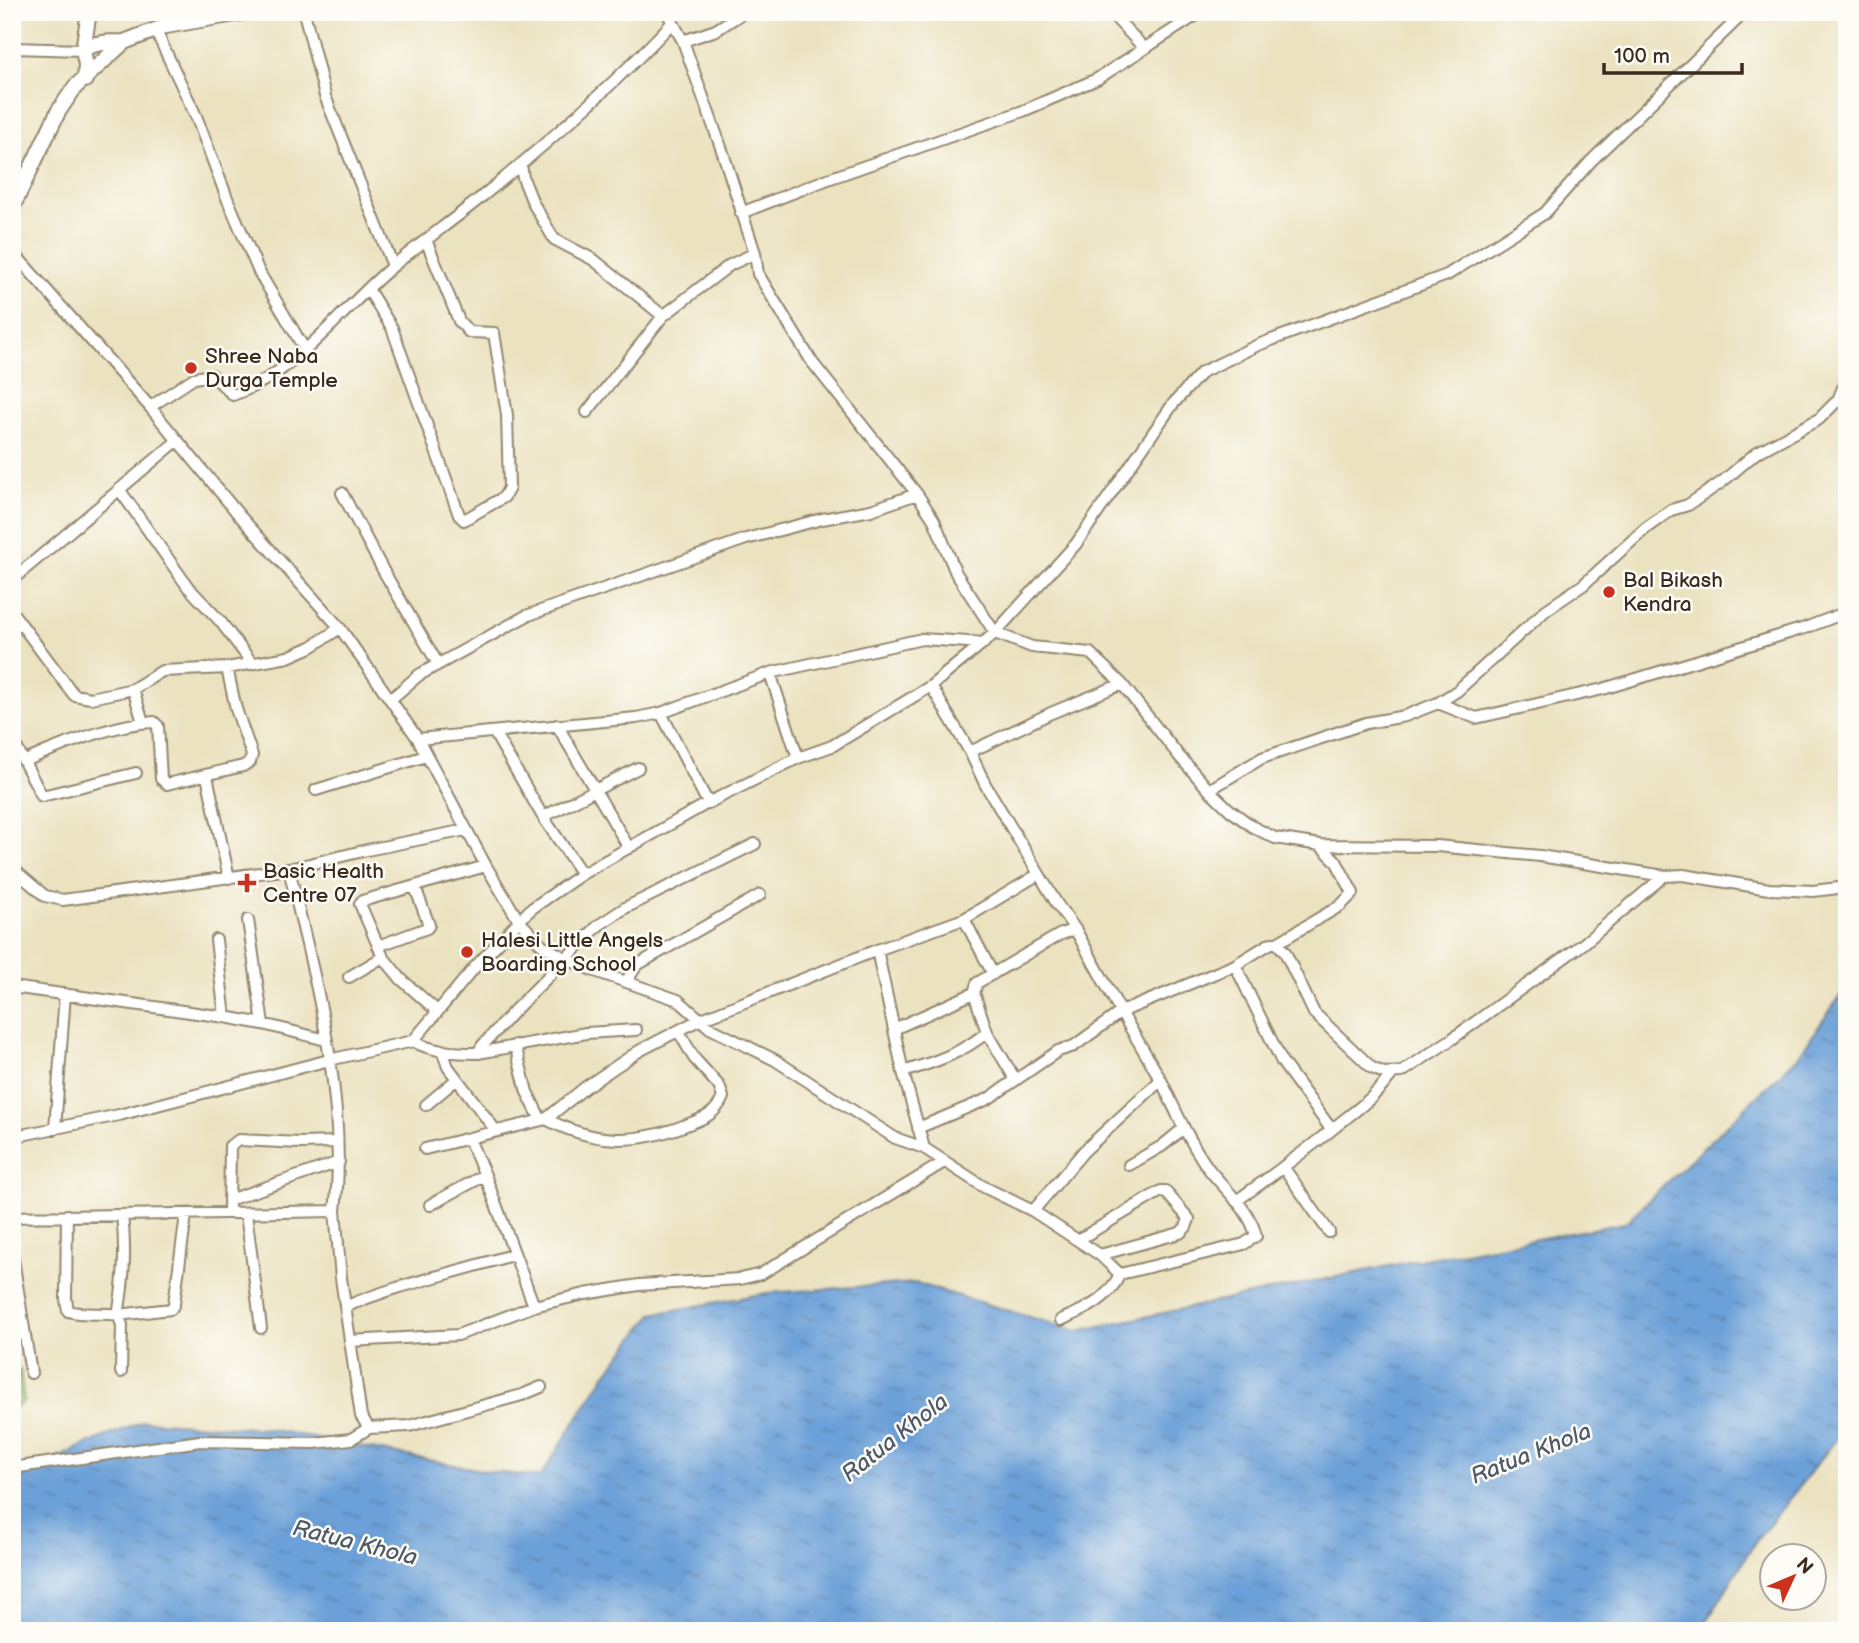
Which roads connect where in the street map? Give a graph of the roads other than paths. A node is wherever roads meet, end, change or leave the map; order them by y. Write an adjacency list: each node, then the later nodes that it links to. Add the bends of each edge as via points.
1 (89, 12): 16 (street)
2 (247, 12): 11 (street)
3 (304, 12): 24 (street, via 325,96)
4 (744, 12): 12 (street, via 716,30)
5 (1110, 12): 15 (street)
6 (1176, 12): 10 (street)
7 (1201, 12): 10 (street)
8 (1745, 12): 39 (street, via 1591,161 1545,213 1447,275 1258,345 1202,372 1173,404 1076,544)
9 (670, 17): 12 (street); 18 (street, via 627,71)
10 (1186, 22): 15 (street)
11 (155, 29): 13 (street); 27 (street, via 260,272)
12 (683, 41): 20 (street)
13 (124, 42): 16 (street); 17 (street)
14 (12, 48): 16 (street)
15 (1144, 48): 20 (street, via 1097,79 1024,111)
16 (83, 50): 17 (street)
17 (85, 80): 19 (street, via 58,112)
18 (521, 164): 21 (street); 26 (street, via 533,203 554,239 594,260)
19 (12, 208)
20 (741, 213): 23 (street)
21 (426, 240): 24 (street); 25 (street, via 458,321 469,332 494,333 507,415 509,488 504,497 464,520 391,328)
22 (12, 251): 29 (street)
23 (755, 253): 26 (street, via 730,265); 34 (street, via 758,274 811,362)
24 (393, 266): 25 (street)
25 (368, 289): 27 (street)
26 (663, 316): 30 (street)
27 (305, 350): 29 (street, via 255,387 233,395 212,374 194,378)
28 (1847, 378): 49 (street, via 1838,400 1819,419 1756,453 1706,493 1646,528)
29 (150, 407): 31 (street)
30 (587, 412)
31 (177, 441): 32 (street); 38 (street)
32 (119, 489): 35 (street); 41 (street, via 188,587)
33 (342, 493): 42 (street)
34 (917, 494): 39 (street, via 956,573); 42 (street, via 871,510 746,539 526,615)
35 (12, 580)
36 (12, 612): 47 (street, via 74,695 91,698)
37 (1847, 612): 49 (street, via 1603,689 1476,718)
38 (340, 628): 41 (street, via 288,657); 48 (street)
39 (995, 633): 40 (street); 45 (street, via 1032,647 1090,653)
40 (984, 643): 44 (street, via 922,639); 46 (street)
41 (252, 663): 43 (street)
42 (438, 664): 48 (street)
43 (227, 668): 47 (street, via 162,670); 62 (street, via 252,755 243,766)
44 (770, 673): 50 (street); 58 (street)
45 (1122, 684): 56 (street); 65 (street)
46 (931, 686): 56 (street); 58 (street, via 832,746)
47 (133, 689): 51 (street)
48 (391, 699): 55 (street)
49 (1438, 703): 65 (street, via 1262,758)
50 (662, 713): 52 (street); 66 (street)
51 (143, 722): 59 (street, via 61,745); 62 (street, via 158,726 161,779 167,784)
52 (557, 725): 53 (street); 64 (street)
53 (494, 732): 55 (street); 67 (street)
54 (12, 739): 59 (street)
55 (418, 739): 57 (street)
56 (970, 752): 76 (street)
57 (426, 757): 63 (street); 68 (street)
58 (799, 758): 66 (street)
59 (25, 761): 61 (street, via 42,796)
60 (638, 768): 64 (street)
61 (136, 773)
62 (207, 776): 78 (street)
63 (316, 790)
64 (594, 790): 67 (street); 71 (street)
65 (1209, 790): 70 (street, via 1253,827 1275,838)
66 (708, 803): 71 (street)
67 (543, 817): 75 (street)
68 (466, 830): 72 (street); 74 (street)
69 (755, 844): 91 (street, via 625,908 599,925)
70 (1320, 845): 77 (street, via 1437,846 1540,856); 87 (street, via 1336,861 1353,893 1340,906)
71 (629, 848): 75 (street)
72 (486, 866): 79 (street); 84 (street)
73 (12, 868): 78 (street, via 45,896 63,900)
74 (289, 869): 78 (street); 108 (street)
75 (582, 874): 84 (street)
76 (1039, 874): 82 (street); 85 (street)
77 (1664, 876): 80 (street, via 1769,889); 115 (street, via 1573,952 1452,1040 1402,1072)
78 (229, 878)
79 (415, 887): 88 (street, via 429,925); 88 (street, via 360,904)
80 (1847, 887)
81 (760, 895): 95 (street, via 637,965)
82 (964, 919): 89 (street); 93 (street)
83 (248, 920): 103 (street)
84 (520, 921): 91 (street, via 542,944); 99 (street)
85 (1075, 929): 93 (street); 100 (street)
86 (216, 940): 101 (street)
87 (1277, 943): 92 (street); 115 (street, via 1314,1013 1372,1068)
88 (378, 946): 90 (street)
89 (877, 950): 102 (street); 104 (street)
90 (383, 957): 94 (street); 99 (street)
91 (567, 959): 95 (street); 112 (street)
92 (1235, 965): 100 (street); 124 (street, via 1282,1062)
93 (993, 974): 97 (street, via 977,983)
94 (349, 977)
95 (626, 982): 102 (street, via 678,1000)
96 (12, 987): 98 (street)
97 (974, 993): 104 (street); 107 (street)
98 (65, 994): 101 (street); 123 (street)
99 (438, 1012): 109 (street)
100 (1121, 1012): 117 (street, via 1074,1046); 118 (street)
101 (225, 1017): 103 (street)
102 (699, 1020): 106 (street); 130 (street, via 775,1060 895,1138)
103 (263, 1024): 108 (street)
104 (894, 1029): 114 (street)
105 (636, 1030): 110 (street)
106 (679, 1032): 120 (street, via 619,1063); 120 (street, via 723,1097 709,1116 636,1140 569,1131)
107 (987, 1032): 114 (street, via 959,1051); 117 (street)
108 (326, 1040): 113 (street)
109 (413, 1041): 111 (street); 113 (street)
110 (515, 1045): 112 (street); 120 (street, via 527,1092)
111 (442, 1051): 112 (street); 116 (street)
112 (478, 1053)
113 (329, 1060): 123 (street); 128 (street)
114 (902, 1072): 121 (street)
115 (1393, 1073): 124 (street, via 1377,1094)
116 (457, 1079): 119 (street); 125 (street)
117 (1015, 1079): 121 (street, via 988,1099)
118 (1161, 1080): 122 (street); 140 (street, via 1084,1151)
119 (426, 1105)
120 (543, 1119): 125 (street)
121 (918, 1128): 130 (street)
122 (1184, 1128): 133 (street); 136 (street)
123 (55, 1129): 126 (street)
124 (1331, 1129): 134 (street)
125 (496, 1130): 127 (street)
126 (12, 1137)
127 (469, 1139): 129 (street); 135 (street)
128 (337, 1142): 131 (street); 138 (street, via 239,1140 230,1146)
129 (425, 1149)
130 (924, 1149): 132 (street)
131 (339, 1161): 138 (street); 139 (street)
132 (944, 1162): 140 (street); 152 (street, via 761,1274 639,1285)
133 (1129, 1165)
134 (1284, 1168): 136 (street); 146 (street)
135 (485, 1175): 137 (street); 149 (street)
136 (1236, 1201): 151 (street, via 1256,1236 1244,1244)
137 (430, 1205)
138 (229, 1206): 141 (street); 144 (street)
139 (335, 1211): 141 (street); 153 (street)
140 (1033, 1211): 147 (street)
141 (246, 1214): 156 (street)
142 (67, 1215): 143 (street); 145 (street); 154 (street, via 68,1311)
143 (122, 1215): 144 (street); 154 (street)
144 (186, 1215): 154 (street, via 171,1309)
145 (12, 1217)
146 (1329, 1232)
147 (1078, 1240): 150 (street); 150 (street, via 1161,1191 1189,1219 1180,1233)
148 (12, 1253): 159 (street)
149 (514, 1254): 152 (street); 153 (street, via 392,1288)
150 (1100, 1255): 151 (street)
151 (1120, 1274): 155 (street, via 1105,1296)
152 (534, 1306): 157 (street, via 458,1335)
153 (345, 1307): 157 (street)
154 (118, 1315): 158 (street)
155 (1061, 1320)
156 (261, 1328)
157 (351, 1341): 161 (street, via 361,1416)
158 (121, 1372)
159 (31, 1373)
160 (541, 1387): 161 (street, via 409,1426)
161 (369, 1427): 162 (street, via 339,1441 200,1441)
162 (12, 1468)

